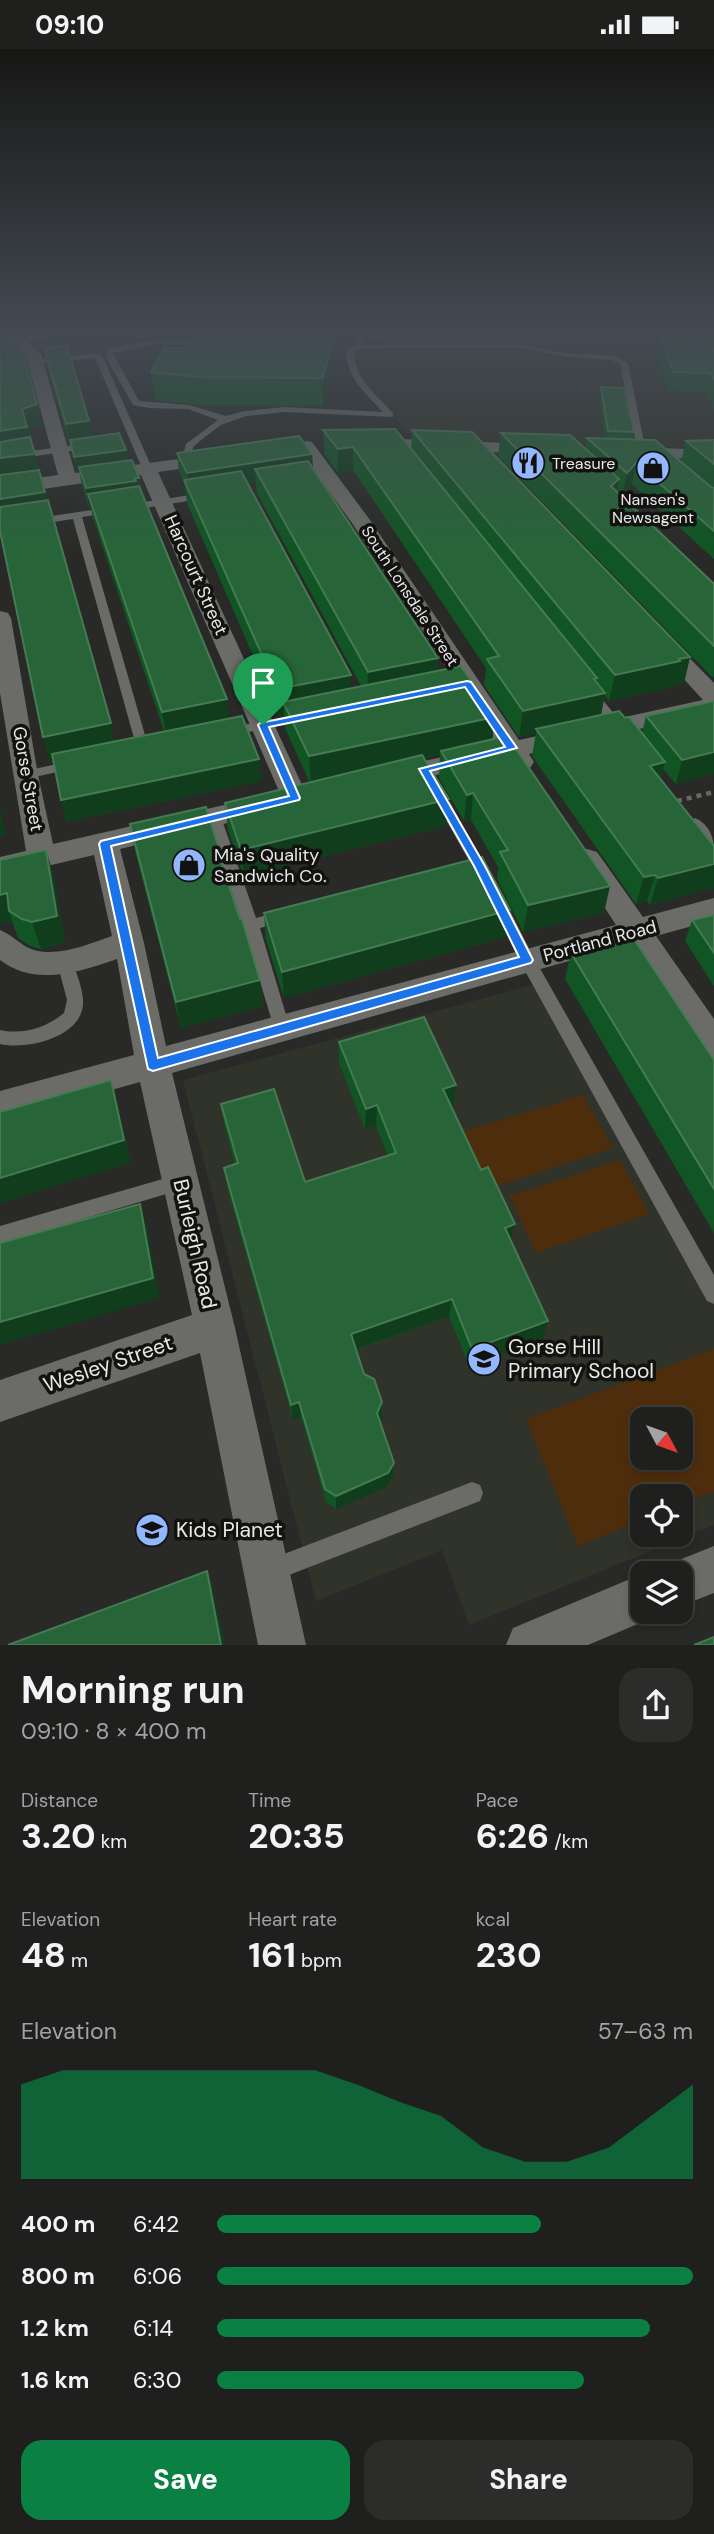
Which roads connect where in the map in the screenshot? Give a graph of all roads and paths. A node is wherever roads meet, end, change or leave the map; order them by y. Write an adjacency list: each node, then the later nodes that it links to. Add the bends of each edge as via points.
1 (46, 404): 14 (street)
2 (118, 404): 7 (lane)
3 (142, 404): 6 (lane, via 189,407)
4 (381, 404): 6 (lane, via 390,415 278,411)
5 (635, 404): 16 (lane)
6 (225, 419): 20 (lane, via 189,446)
7 (132, 439): 8 (lane); 22 (lane)
8 (119, 442)
9 (348, 443): 12 (street, via 399,449)
10 (105, 444): 14 (lane)
11 (309, 446): 40 (street, South Lonsdale Street, via 323,477 461,685)
12 (476, 447): 13 (street); 21 (street)
13 (554, 449)
14 (58, 450): 17 (lane); 24 (street)
15 (617, 451): 16 (street)
16 (648, 452): 18 (street); 23 (street)
17 (1, 455)
18 (714, 455)
19 (226, 457): 20 (street)
20 (186, 463): 22 (street)
21 (494, 466)
22 (148, 468): 24 (street); 27 (street, Harcourt Street)
23 (682, 476)
24 (68, 480): 25 (street)
25 (0, 489)
26 (212, 495): 27 (lane)
27 (164, 502): 28 (lane); 37 (street, Harcourt Street)
28 (77, 516): 29 (lane); 41 (lane)
29 (0, 527)
30 (0, 618): 32 (street, Gorse Street)
31 (648, 627): 34 (street)
32 (5, 677): 44 (street, Gorse Street)
33 (583, 683): 38 (lane)
34 (714, 697)
35 (714, 705): 38 (street)
36 (313, 715): 37 (lane)
37 (263, 725): 39 (lane); 49 (street, Harcourt Street)
38 (621, 731): 40 (street)
39 (210, 736)
40 (511, 748): 43 (street); 45 (street, South Lonsdale Street)
41 (143, 749)
42 (90, 761): 44 (lane)
43 (424, 769): 46 (street); 63 (lane)
44 (25, 775): 55 (street, Gorse Street)
45 (532, 779)
46 (372, 781)
47 (321, 792): 49 (street)
48 (714, 792): 50 (path)
49 (295, 798): 51 (street)
50 (677, 801): 54 (lane)
51 (214, 817): 53 (street); 59 (lane)
52 (571, 835): 60 (street)
53 (105, 844): 55 (street); 62 (street, Burleigh Road)
54 (714, 846)
55 (42, 857): 56 (street)
56 (0, 867)
57 (714, 909): 60 (street, Portland Road)
58 (292, 915): 59 (lane)
59 (251, 925): 65 (lane)
60 (637, 932): 63 (street, Portland Road); 67 (street)
61 (0, 942): 64 (street, via 22,961)
62 (129, 943): 64 (street); 68 (street, Burleigh Road)
63 (527, 960): 65 (street, Portland Road); 72 (lane)
64 (65, 962): 66 (lane, via 74,1002 68,1020 42,1034 15,1040)
65 (282, 1028): 68 (street, Portland Road)
66 (0, 1037)
67 (714, 1046)
68 (153, 1065): 69 (street, Portland Road); 70 (street, Burleigh Road)
69 (0, 1106)
70 (181, 1182): 71 (lane); 73 (street, Burleigh Road)
71 (0, 1235)
72 (714, 1294)
73 (215, 1328): 74 (street, Wesley Street); 77 (street, Burleigh Road)
74 (0, 1401)
75 (472, 1493): 77 (lane)
76 (714, 1569): 78 (street)
77 (266, 1571): 80 (street, Burleigh Road)
78 (693, 1578)
79 (630, 1603): 81 (street)
80 (282, 1645)
81 (530, 1645)

